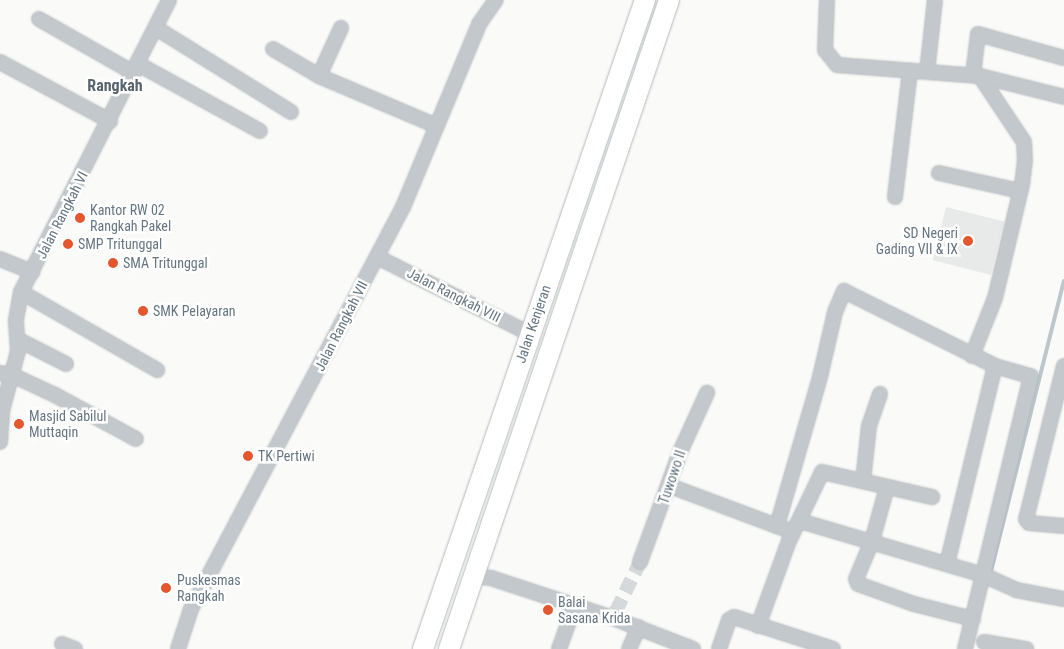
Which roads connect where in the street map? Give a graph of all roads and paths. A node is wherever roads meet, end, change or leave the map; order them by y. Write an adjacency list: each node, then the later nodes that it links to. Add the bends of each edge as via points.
1 (169, 0): 8 (street, Jalan Rangkah VI)
2 (496, 0): 21 (street, Jalan Rangkah VII, via 479,24)
3 (645, 0): 30 (highway, Jalan Kenjeran)
4 (669, 0): 52 (highway, Jalan Kenjeran)
5 (827, 0): 14 (street, via 825,50 837,65)
6 (935, 0): 15 (street)
7 (39, 19): 13 (street)
8 (156, 28): 13 (street, Jalan Rangkah VI); 19 (street)
9 (341, 28): 16 (street)
10 (273, 49): 16 (street)
11 (1064, 58): 17 (street, via 978,34)
12 (0, 62): 20 (street)
13 (136, 69): 20 (street, Jalan Rangkah VI); 22 (street)
14 (910, 71): 15 (street); 25 (street)
15 (927, 72): 17 (street)
16 (319, 76): 21 (street)
17 (976, 76): 18 (street); 24 (street, via 1024,142)
18 (1064, 97)
19 (291, 112)
20 (110, 121): 28 (street, Jalan Rangkah VI)
21 (438, 126): 26 (street, Jalan Rangkah VII)
22 (260, 131)
23 (939, 173): 24 (street)
24 (1020, 191): 32 (street, via 995,298)
25 (895, 197)
26 (377, 257): 30 (street, Jalan Rangkah VIII); 61 (street, Jalan Rangkah VII, via 191,609)
27 (0, 259): 28 (street)
28 (32, 272): 29 (street, Jalan Rangkah VI)
29 (22, 292): 31 (street, Jalan Rangkah VI, via 16,320); 36 (street)
30 (530, 334): 62 (highway, Jalan Kenjeran)
31 (17, 338): 33 (street); 37 (street, Jalan Rangkah VI, via 18,351)
32 (972, 356): 34 (street); 46 (street, via 844,291 835,312 820,377)
33 (66, 364)
34 (995, 366): 51 (street); 53 (street, via 1032,378)
35 (1064, 366): 47 (street, via 1026,519 1028,523)
36 (157, 370)
37 (6, 374): 40 (street); 41 (street, Jalan Rangkah VI)
38 (707, 393): 43 (street, Tuwowo II, via 681,450)
39 (880, 394): 42 (street, via 869,426)
40 (136, 439)
41 (0, 442)
42 (863, 481): 44 (street); 48 (street, via 822,472)
43 (670, 486): 46 (street); 50 (street, Tuwowo II)
44 (887, 487): 45 (street); 49 (street)
45 (932, 497)
46 (777, 526): 48 (street)
47 (1064, 526)
48 (798, 527): 49 (street); 57 (street, via 781,559)
49 (872, 541): 51 (street); 56 (street, via 856,579 858,584 914,604)
50 (640, 562)
51 (948, 564): 53 (street)
52 (474, 576): 55 (street, via 491,578); 63 (highway, Jalan Kenjeran)
53 (988, 578): 54 (street, via 1016,590); 56 (street)
54 (1064, 599)
55 (575, 606): 58 (street, via 615,614); 64 (street)
56 (972, 619): 68 (street)
57 (758, 626): 66 (street, via 731,618); 67 (street)
58 (639, 627): 60 (street); 65 (street)
59 (984, 642): 69 (street)
60 (689, 648)
61 (178, 649)
62 (423, 649)
63 (449, 649)
64 (559, 649)
65 (629, 649)
66 (719, 649)
67 (833, 649)
68 (965, 649)
69 (1026, 649)

